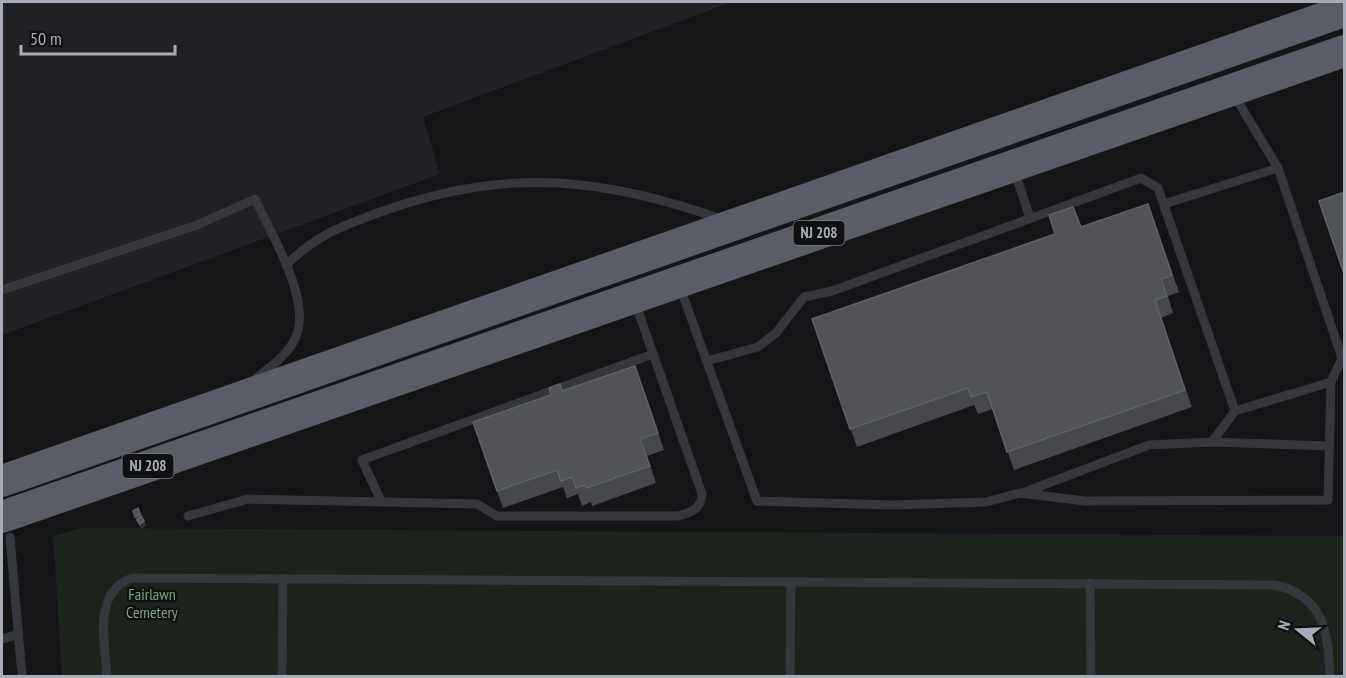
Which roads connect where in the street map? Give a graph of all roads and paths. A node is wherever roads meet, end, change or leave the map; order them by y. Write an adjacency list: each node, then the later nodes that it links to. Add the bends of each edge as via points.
1 (1344, 11): 8 (highway, NJ 208)
2 (1341, 53): 3 (highway, NJ 208)
3 (1231, 91): 4 (highway, NJ 208); 5 (lane)
4 (1013, 166): 7 (lane); 10 (highway, NJ 208)
5 (1278, 168): 6 (lane); 15 (lane, via 1342,358)
6 (1164, 204): 7 (lane, via 1158,188 1141,178); 17 (lane)
7 (1030, 218): 14 (lane, via 832,291 804,297 776,333 758,347)
8 (738, 224): 9 (lane, via 626,190 563,183 495,184 431,196 343,225 312,242); 16 (highway, NJ 208)
9 (286, 265): 11 (lane, via 255,199 197,225); 16 (lane, via 300,314 294,341 271,367)
10 (678, 282): 12 (highway, NJ 208); 14 (lane)
11 (2, 291)
12 (634, 297): 13 (lane); 26 (highway, NJ 208, via 294,416 53,516)
13 (653, 354): 24 (lane, via 362,460); 24 (lane, via 702,494 694,511 678,516 497,516 477,504)
14 (707, 361): 23 (lane, via 757,501 986,502)
15 (1331, 382): 17 (lane); 20 (lane)
16 (225, 403): 18 (highway, NJ 208)
17 (1235, 411): 19 (lane)
18 (118, 440): 21 (highway); 22 (highway, NJ 208)
19 (1212, 442): 20 (lane); 23 (lane, via 1149,445)
20 (1329, 446): 23 (lane, via 1328,500 1085,501)
21 (2, 472)
22 (2, 481)
23 (1020, 493)
24 (381, 501): 25 (lane, via 248,499)
25 (188, 516)
26 (4, 532): 30 (lane)
27 (283, 579): 28 (lane); 33 (lane, via 132,578 122,582 114,588 105,609); 34 (lane)
28 (791, 582): 29 (lane); 35 (lane)
29 (1090, 584): 36 (lane); 37 (lane, via 1261,584 1287,588 1310,602 1319,614 1325,628)
30 (19, 634): 31 (lane); 32 (lane)
31 (2, 639)
32 (22, 676)
33 (107, 676)
34 (282, 676)
35 (790, 676)
36 (1091, 676)
37 (1330, 676)

